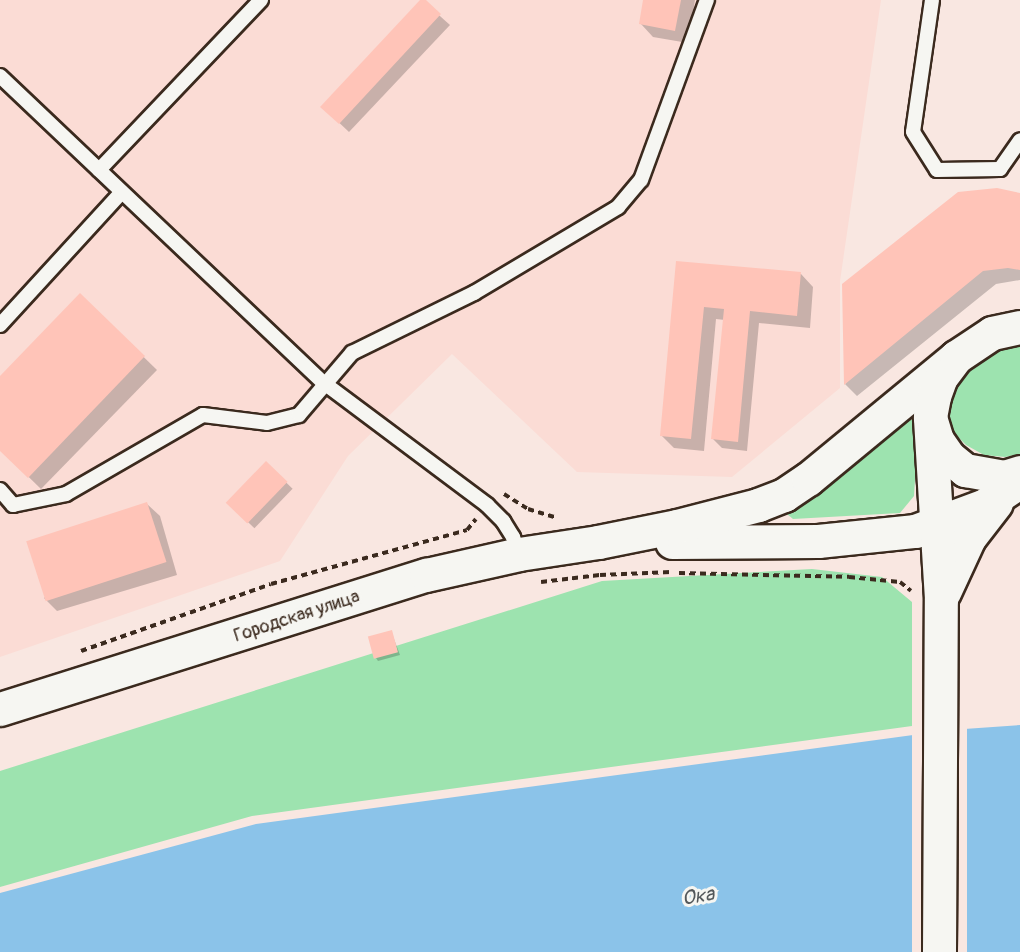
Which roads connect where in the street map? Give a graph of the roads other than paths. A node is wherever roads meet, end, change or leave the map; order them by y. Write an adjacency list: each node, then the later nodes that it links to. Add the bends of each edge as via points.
1 (261, 0): 6 (lane)
2 (708, 0): 11 (lane, via 641,180 618,207 474,293 352,353)
3 (932, 0): 5 (lane, via 913,132 937,170 1000,169)
4 (0, 76): 6 (lane)
5 (1020, 140)
6 (99, 170): 7 (lane)
7 (122, 192): 8 (lane); 11 (lane)
8 (2, 321)
9 (1020, 327): 10 (main road, via 992,333)
10 (956, 357): 12 (main road, via 941,377); 17 (main road, via 784,495 724,516)
11 (324, 383): 14 (lane, via 298,415 267,423 203,415 66,494 13,505); 18 (lane, via 487,505 503,521)
12 (930, 417): 13 (main road, via 937,440 965,470); 15 (main road)
13 (1015, 482): 15 (main road, via 985,506); 19 (main road, via 969,538)
14 (0, 490)
15 (937, 525): 16 (main road, via 884,536); 19 (main road)
16 (818, 541): 17 (main road); 19 (main road, via 883,546 919,560 931,572)
17 (598, 542): 18 (main road, Городская улица)
18 (519, 554): 20 (main road, Городская улица, via 426,575)
19 (932, 604): 21 (main road)
20 (0, 709)
21 (939, 952)

